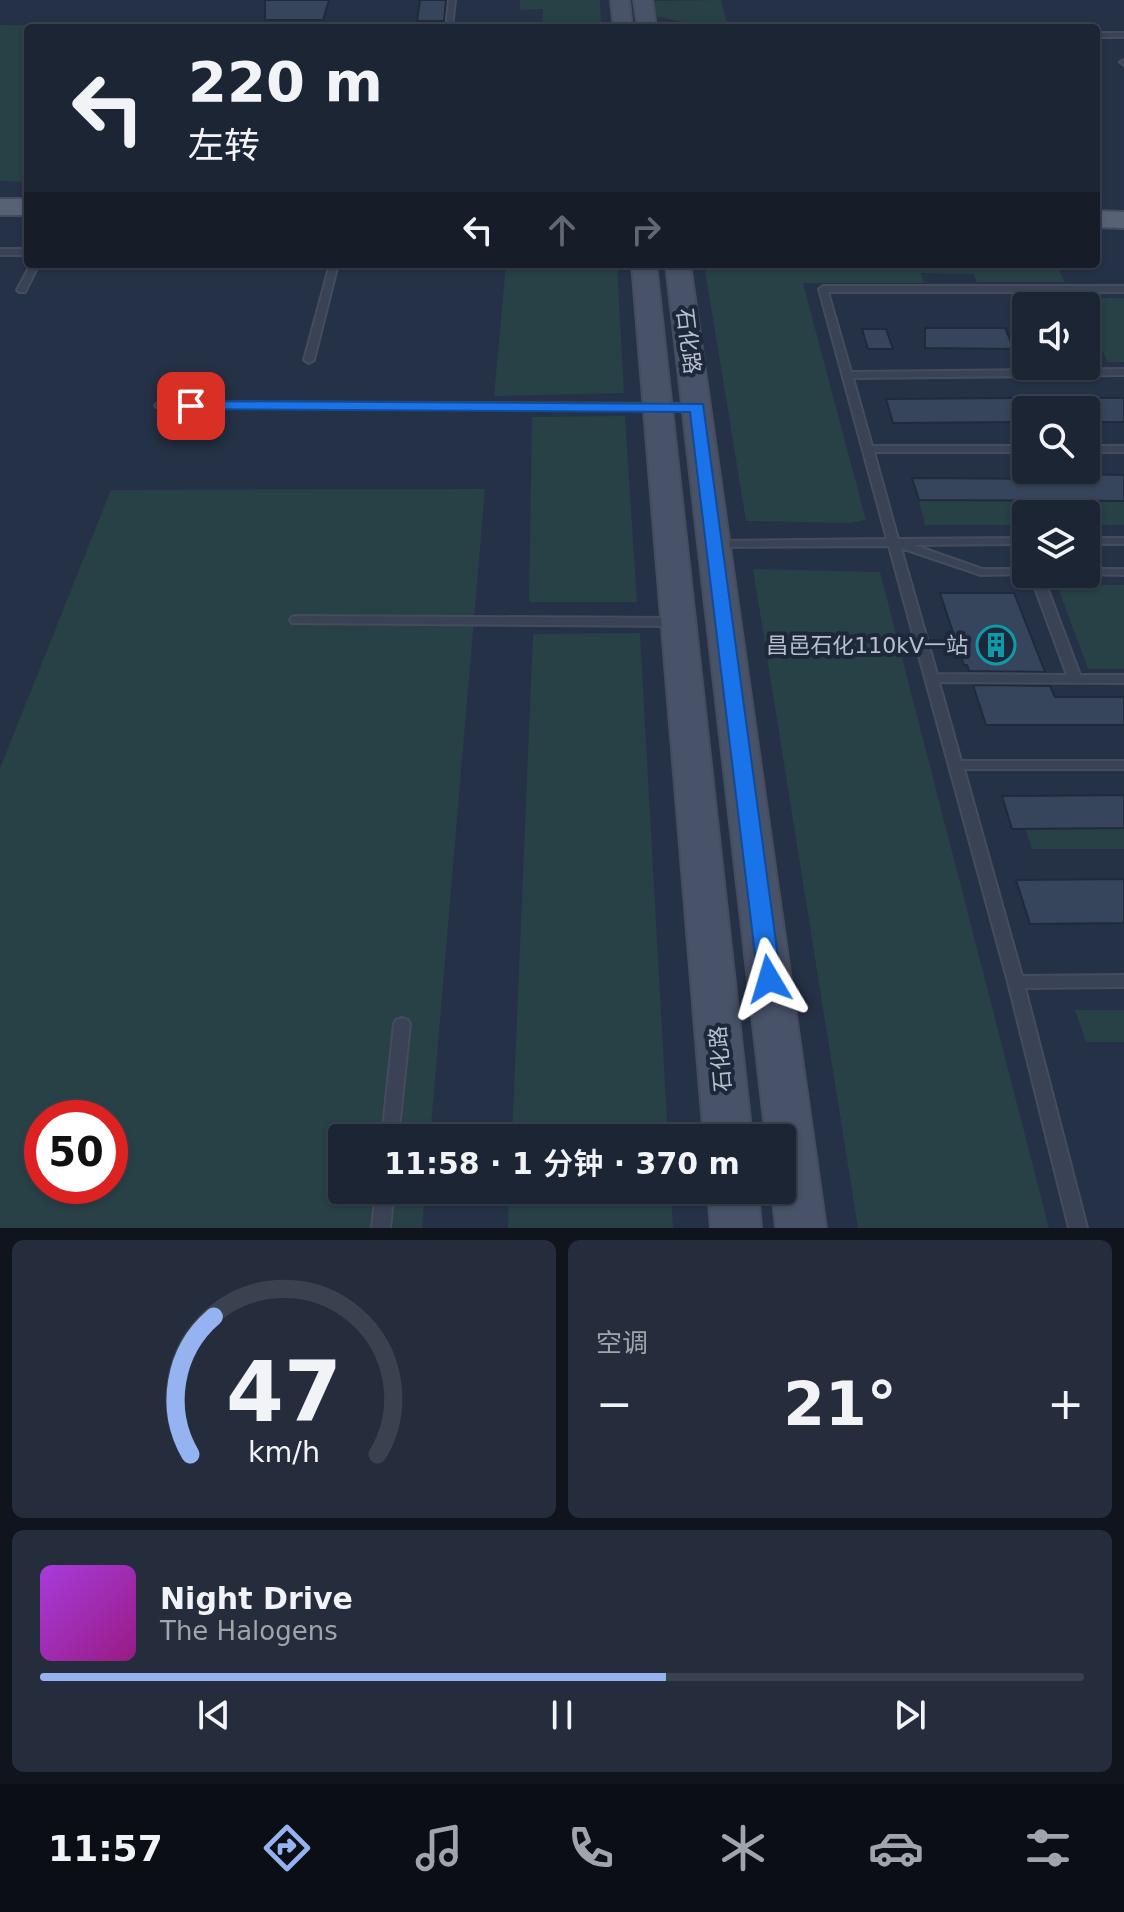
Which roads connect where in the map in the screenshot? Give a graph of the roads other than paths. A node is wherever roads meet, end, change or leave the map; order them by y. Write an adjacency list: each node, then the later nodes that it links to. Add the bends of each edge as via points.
1 (452, 0): 4 (lane)
2 (620, 0): 5 (main road)
3 (643, 0): 6 (main road)
4 (449, 24)
5 (623, 24)
6 (646, 24)
7 (1100, 35): 8 (lane)
8 (1124, 35)
9 (0, 207): 10 (main road)
10 (24, 207)
11 (1100, 208): 12 (main road)
12 (1124, 208)
13 (0, 219): 14 (main road)
14 (24, 219)
15 (1100, 219): 16 (main road)
16 (1124, 220)
17 (0, 252): 18 (lane)
18 (24, 252)
19 (33, 268): 24 (lane)
20 (333, 268): 25 (lane)
21 (644, 268): 29 (main road, 石化路)
22 (679, 268): 30 (main road, 石化路)
23 (1124, 289): 27 (lane, via 823,289)
24 (22, 290)
25 (309, 360)
26 (1124, 372): 27 (lane)
27 (846, 375): 31 (lane)
28 (160, 405): 29 (lane)
29 (658, 407): 30 (lane); 45 (main road, 石化路)
30 (697, 407): 39 (main road, 石化路)
31 (867, 449): 32 (lane); 38 (lane)
32 (1012, 449)
33 (1100, 449): 34 (lane)
34 (1124, 449)
35 (1012, 541): 38 (lane)
36 (1100, 541): 37 (lane)
37 (1124, 541)
38 (892, 542): 39 (lane); 40 (lane, via 981,572); 46 (lane)
39 (715, 544): 60 (main road, 石化路)
40 (1012, 572)
41 (1100, 572): 42 (lane)
42 (1124, 572)
43 (1041, 588): 47 (lane)
44 (296, 620): 45 (lane)
45 (679, 622): 55 (main road, 石化路)
46 (931, 678): 47 (lane); 49 (lane)
47 (1075, 679): 48 (lane)
48 (1124, 679)
49 (955, 765): 50 (lane); 52 (lane)
50 (1124, 765)
51 (1124, 981): 52 (lane)
52 (1016, 982): 61 (lane)
53 (402, 1024): 54 (lane)
54 (391, 1124)
55 (727, 1124)
56 (384, 1204): 58 (lane)
57 (734, 1204): 59 (main road)
58 (381, 1228)
59 (736, 1228)
60 (801, 1228)
61 (1078, 1228)

